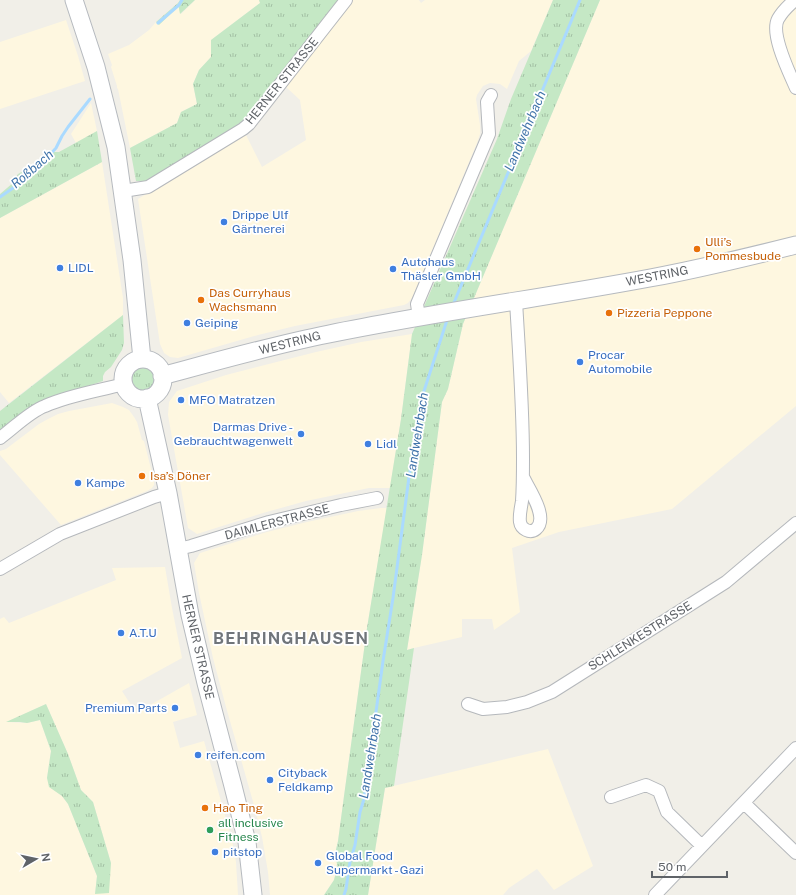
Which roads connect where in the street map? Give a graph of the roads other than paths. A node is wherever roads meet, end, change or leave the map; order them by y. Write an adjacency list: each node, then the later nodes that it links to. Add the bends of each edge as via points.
1 (74, 0): 6 (main road, via 103,92)
2 (346, 0): 6 (street, HERNER STRASSE, via 249,124 148,187)
3 (795, 0): 4 (street, via 777,20 776,33 780,50)
4 (796, 88)
5 (491, 95): 9 (street, via 487,102 489,134 417,304)
6 (123, 191): 10 (main road)
7 (796, 245): 8 (main road, WESTRING, via 651,278)
8 (516, 300): 9 (main road, WESTRING); 15 (street, via 523,415)
9 (423, 316): 11 (main road, WESTRING, via 328,334)
10 (142, 359): 11 (main road, via 154,362); 12 (main road, via 127,366 123,374)
11 (162, 376): 13 (main road, via 158,392)
12 (124, 384): 13 (main road, via 133,397); 14 (street, via 44,406)
13 (147, 398): 16 (main road, HERNER STRASSE)
14 (0, 438)
15 (523, 477)
16 (168, 493): 19 (main road, HERNER STRASSE); 20 (street, via 60,534)
17 (377, 498): 19 (street, DAIMLERSTRASSE, via 269,522)
18 (796, 523): 21 (street, SCHLENKESTRASSE, via 726,582 552,692 507,707 483,709)
19 (178, 549): 27 (main road, HERNER STRASSE, via 190,616 247,842)
20 (0, 568)
21 (468, 704)
22 (796, 748): 24 (street)
23 (611, 797): 25 (street, via 646,785 659,791 667,812)
24 (744, 803): 25 (street); 26 (street)
25 (702, 846): 28 (street)
26 (796, 853)
27 (253, 895)
28 (655, 895)

